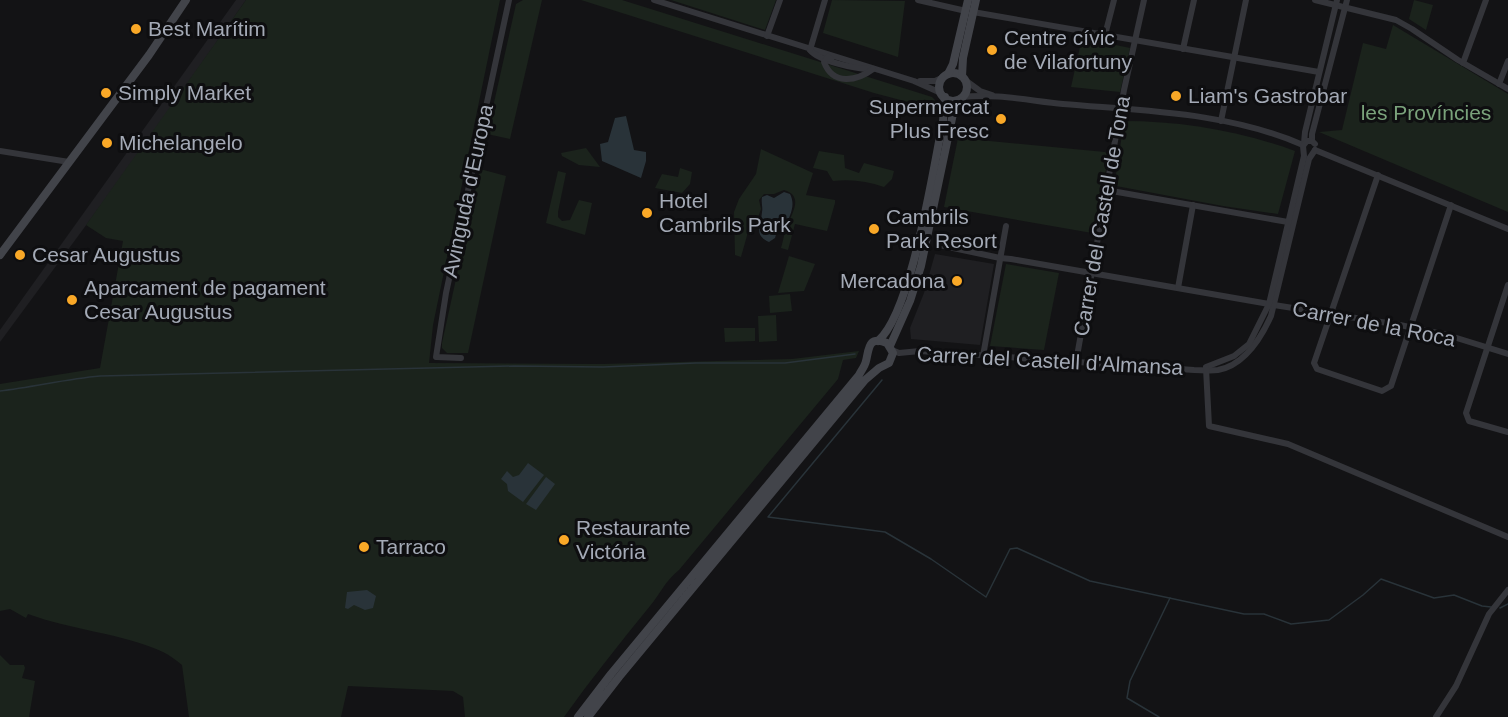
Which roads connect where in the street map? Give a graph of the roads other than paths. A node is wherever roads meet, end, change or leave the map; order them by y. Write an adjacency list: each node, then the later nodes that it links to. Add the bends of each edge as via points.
1 (186, 0): 44 (street)
2 (509, 0): 67 (street, Avinguda d'Europa, via 446,293 436,357)
3 (654, 0): 19 (street)
4 (780, 0): 19 (street)
5 (825, 0): 22 (street)
6 (920, 0): 17 (street)
7 (968, 0): 17 (street)
8 (976, 0): 17 (street)
9 (1114, 0): 18 (street)
10 (1144, 0): 20 (street, Carrer del Castell de Tona)
11 (1194, 0): 21 (street)
12 (1246, 0): 23 (street)
13 (1315, 0): 15 (street)
14 (1486, 0): 27 (street)
15 (1336, 2): 16 (street); 29 (street, Carrer del Castell d'Almansa)
16 (1346, 3): 27 (street, via 1396,20); 40 (street)
17 (969, 12): 18 (street); 30 (street); 31 (street)
18 (1105, 35): 20 (street)
19 (767, 36): 22 (street)
20 (1135, 40): 21 (street); 38 (street, Carrer del Castell de Tona)
21 (1183, 49): 23 (street)
22 (810, 50): 24 (street); 26 (street)
23 (1234, 58): 29 (street); 39 (street)
24 (826, 60): 26 (street, via 828,57); 28 (street); 28 (street, via 832,74 847,79 862,77)
25 (1508, 61): 33 (street)
26 (855, 62): 28 (street)
27 (1463, 63): 33 (street)
28 (873, 69): 32 (street)
29 (1319, 72): 41 (street, Carrer del Castell d'Almansa)
30 (946, 76): 31 (street, via 954,73); 32 (street, via 928,82); 35 (street, via 940,85)
31 (964, 78): 36 (street, via 980,91); 37 (street, via 967,89)
32 (914, 81): 35 (street)
33 (1499, 84): 34 (street)
34 (1508, 88)
35 (943, 95): 37 (street, via 951,100); 61 (street, via 943,121 913,265 894,318)
36 (1001, 98): 37 (street); 38 (street)
37 (960, 99): 62 (street, via 954,109 921,266)
38 (1121, 109): 39 (street); 46 (street, Carrer del Castell de Tona)
39 (1221, 121): 41 (street)
40 (1312, 141): 41 (street); 43 (street)
41 (1304, 146): 43 (street, via 1306,153); 49 (street, Carrer del Castell d'Almansa)
42 (0, 151): 44 (street)
43 (1313, 152): 45 (street); 58 (street, Carrer del Castell d'Almansa)
44 (69, 162): 53 (street)
45 (1378, 175): 48 (street); 59 (street)
46 (1106, 190): 47 (street); 55 (street, Carrer del Castell de Tona)
47 (1192, 205): 49 (street); 57 (street)
48 (1451, 206): 51 (street); 60 (street)
49 (1288, 222): 58 (street, Carrer del Castell d'Almansa)
50 (1006, 226): 54 (street)
51 (1508, 229)
52 (939, 245): 54 (street, Carrer de la Roca)
53 (0, 255)
54 (1000, 258): 55 (street, Carrer de la Roca); 66 (street)
55 (1092, 273): 57 (street, Carrer de la Roca); 69 (street, Carrer del Castell de Tona)
56 (1508, 285): 63 (street)
57 (1178, 288): 58 (street, Carrer de la Roca)
58 (1271, 304): 59 (street, Carrer de la Roca); 72 (street, Carrer del Castell d'Almansa, via 1261,336 1247,353 1219,370)
59 (1330, 314): 60 (street, Carrer de la Roca); 60 (street, via 1314,363 1317,369 1382,391 1391,386)
60 (1410, 327): 63 (street, Carrer de la Roca)
61 (878, 341): 62 (street); 68 (street, via 868,347)
62 (891, 348): 64 (street, Carrer del Castell d'Almansa, via 895,353); 70 (street, via 893,356)
63 (1486, 348): 65 (street, Carrer de la Roca); 73 (street, via 1466,412 1469,421)
64 (906, 353): 66 (street, Carrer del Castell d'Almansa); 70 (street, Carrer del Castell d'Almansa)
65 (1508, 354)
66 (983, 356): 69 (street, Carrer del Castell d'Almansa)
67 (461, 358)
68 (867, 359): 71 (street); 76 (street, via 859,375)
69 (1076, 362): 72 (street, Carrer del Castell d'Almansa)
70 (889, 363): 71 (street)
71 (879, 368): 77 (street, via 865,380)
72 (1206, 369): 74 (street, via 1209,426 1288,444)
73 (1508, 432)
74 (1508, 537)
75 (1508, 590): 78 (street, via 1490,614 1456,686)
76 (579, 717)
77 (588, 717)
78 (1436, 717)

